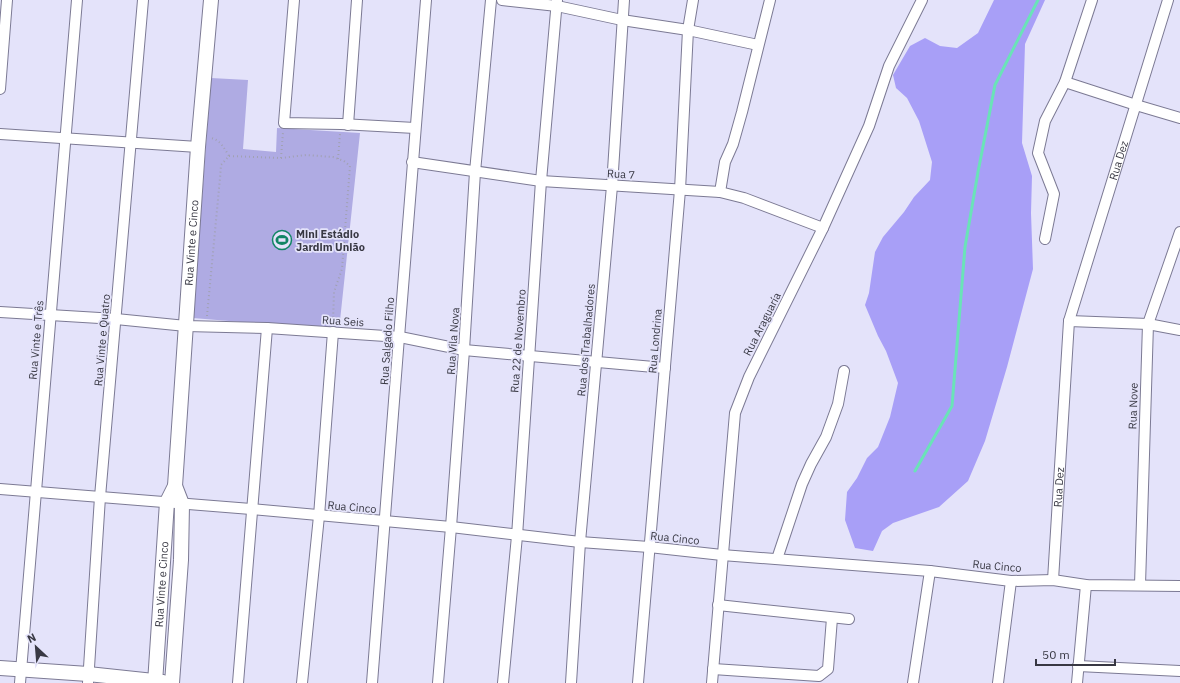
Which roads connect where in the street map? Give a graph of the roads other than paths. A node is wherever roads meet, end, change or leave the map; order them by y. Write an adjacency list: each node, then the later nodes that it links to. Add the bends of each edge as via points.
1 (7, 0): 21 (street)
2 (77, 0): 27 (street, Rua Vinte e Três)
3 (143, 0): 29 (street, Rua Vinte e Quatro)
4 (211, 0): 28 (street, Rua Vinte e Cinco)
5 (294, 0): 24 (street, via 284,123)
6 (357, 0): 24 (street)
7 (426, 0): 25 (street, Rua Salgado Filho)
8 (491, 0): 31 (street, Rua Vila Nova)
9 (502, 0): 16 (street)
10 (624, 0): 17 (street, Rua dos Trabalhadores)
11 (693, 0): 18 (street, Rua Londrina)
12 (770, 0): 19 (street)
13 (922, 0): 36 (street, Rua Araguaría, via 889,66 869,126)
14 (1092, 0): 20 (street)
15 (1168, 0): 22 (street, Rua Dez)
16 (557, 3): 17 (street); 32 (street, Rua 22 de Novembro)
17 (622, 20): 18 (street); 33 (street, Rua dos Trabalhadores)
18 (688, 30): 19 (street); 34 (street, Rua Londrina)
19 (758, 45): 35 (street, via 733,144 725,162)
20 (1065, 82): 22 (street); 38 (street, via 1045,121 1038,153 1054,194)
21 (0, 89)
22 (1136, 105): 23 (street); 42 (street, Rua Dez)
23 (1180, 118)
24 (345, 124): 25 (street)
25 (415, 128): 30 (street, Rua Salgado Filho)
26 (0, 134): 27 (street)
27 (65, 139): 29 (street); 40 (street, Rua Vinte e Três)
28 (198, 142): 29 (street); 44 (street, Rua Vinte e Cinco)
29 (131, 143): 41 (street, Rua Vinte e Quatro)
30 (412, 162): 31 (street, Rua 7); 48 (street, Rua Salgado Filho)
31 (475, 172): 32 (street, Rua 7); 49 (street, Rua Vila Nova)
32 (541, 181): 33 (street, Rua 7); 50 (street, Rua 22 de Novembro)
33 (612, 186): 34 (street, Rua 7); 51 (street, Rua dos Trabalhadores)
34 (680, 190): 35 (street, Rua 7); 52 (street, Rua Londrina)
35 (720, 192): 36 (street, Rua 7, via 744,198)
36 (824, 228): 67 (street, Rua Araguaría, via 749,377 735,413)
37 (1180, 232): 43 (street, Rua Nove)
38 (1045, 239)
39 (0, 312): 40 (street, Rua Seis)
40 (50, 315): 41 (street, Rua Seis); 56 (street, Rua Vinte e Três)
41 (116, 319): 44 (street, Rua Seis); 57 (street, Rua Vinte e Quatro)
42 (1069, 321): 43 (street); 70 (street, Rua Dez)
43 (1148, 324): 46 (street); 73 (street, Rua Nove)
44 (186, 326): 45 (street, Rua Seis); 54 (street, Rua Vinte e Cinco)
45 (267, 328): 47 (street, Rua Seis); 60 (street)
46 (1180, 330)
47 (333, 332): 48 (street, Rua Seis); 61 (street)
48 (400, 337): 49 (street, Rua Seis); 62 (street, Rua Salgado Filho)
49 (464, 350): 50 (street, Rua Seis); 63 (street, Rua Vila Nova)
50 (529, 355): 51 (street, Rua Seis); 64 (street, Rua 22 de Novembro)
51 (596, 362): 52 (street, Rua Seis); 65 (street, Rua dos Trabalhadores)
52 (665, 368): 66 (street, Rua Londrina)
53 (844, 371): 68 (street, via 836,410 826,437 802,484)
54 (175, 486): 58 (street, Rua Vinte e Cinco); 59 (street, Rua Vinte e Cinco)
55 (0, 489): 56 (street, Rua Cinco)
56 (36, 492): 57 (street, Rua Cinco); 82 (street, Rua Vinte e Três)
57 (100, 497): 58 (street, Rua Cinco); 83 (street, Rua Vinte e Quatro)
58 (167, 502): 59 (street, Rua Cinco); 84 (street, Rua Vinte e Cinco)
59 (182, 504): 60 (street, Rua Cinco); 85 (street, Rua Vinte e Cinco, via 181,560)
60 (252, 509): 61 (street, Rua Cinco); 87 (street)
61 (319, 516): 62 (street, Rua Cinco); 88 (street)
62 (385, 522): 63 (street, Rua Cinco); 89 (street, Rua Salgado Filho)
63 (451, 527): 64 (street, Rua Cinco); 90 (street, Rua Vila Nova)
64 (517, 536): 65 (street, Rua Cinco); 91 (street, Rua 22 de Novembro)
65 (580, 542): 66 (street, Rua Cinco); 92 (street, Rua dos Trabalhadores)
66 (649, 547): 67 (street, Rua Cinco); 93 (street, Rua Londrina)
67 (722, 555): 68 (street, Rua Cinco); 75 (street, Rua Araguaría)
68 (776, 559): 69 (street, Rua Cinco)
69 (930, 570): 71 (street, Rua Cinco); 95 (street)
70 (1053, 580): 71 (street, Rua Cinco); 72 (street, Rua Cinco)
71 (1011, 581): 96 (street)
72 (1086, 585): 73 (street, Rua Cinco); 78 (street)
73 (1140, 585): 74 (street, Rua Cinco)
74 (1180, 586)
75 (718, 605): 76 (street); 80 (street, Rua Araguaría)
76 (832, 618): 77 (street); 80 (street, via 828,670 819,676)
77 (849, 619)
78 (1078, 666): 81 (street); 97 (street)
79 (0, 668): 82 (street)
80 (713, 669): 94 (street, Rua Araguaría)
81 (1180, 671)
82 (20, 677): 83 (street)
83 (88, 679): 84 (street)
84 (155, 683): 85 (street)
85 (172, 683): 86 (street)
86 (178, 683)
87 (238, 683)
88 (302, 683)
89 (372, 683)
90 (438, 683)
91 (503, 683)
92 (571, 683)
93 (638, 683)
94 (712, 683)
95 (913, 683)
96 (998, 683)
97 (1077, 683)

